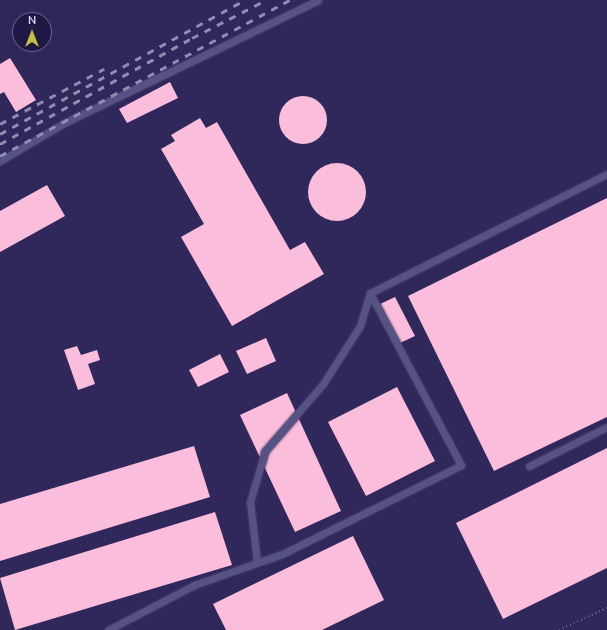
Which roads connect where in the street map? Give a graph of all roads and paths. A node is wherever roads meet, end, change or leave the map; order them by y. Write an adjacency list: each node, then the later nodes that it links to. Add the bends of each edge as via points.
1 (318, 0): 2 (lane, via 64,123)
2 (0, 161)
3 (607, 174): 4 (lane)
4 (370, 293): 7 (lane, via 360,326 323,384 265,451 250,502); 7 (lane, via 461,465 282,554)
5 (607, 427): 6 (lane)
6 (529, 466)
7 (257, 562): 9 (lane, via 194,584)
8 (607, 608): 10 (path)
9 (108, 630)
10 (559, 630)

